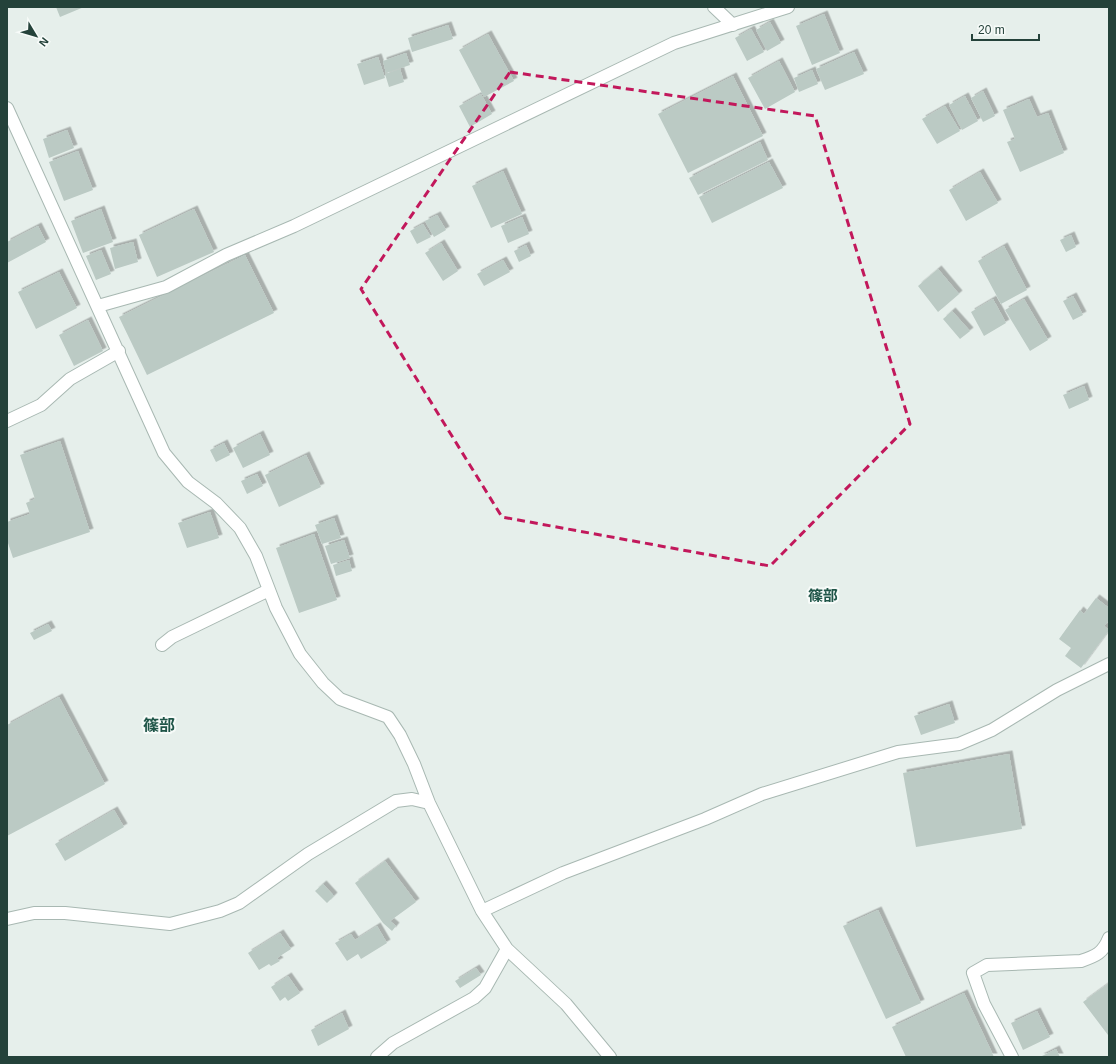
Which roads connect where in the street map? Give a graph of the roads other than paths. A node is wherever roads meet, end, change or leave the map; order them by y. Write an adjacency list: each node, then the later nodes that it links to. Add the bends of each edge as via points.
1 (714, 7): 3 (street)
2 (788, 7): 3 (street)
3 (733, 25): 5 (street, via 674,43 294,226 226,255 166,287)
4 (7, 108): 5 (street)
5 (98, 306): 6 (street)
6 (119, 351): 7 (street, via 70,379 41,405); 8 (street, via 164,453 188,482 216,503 240,528 256,556)
7 (7, 421)
8 (269, 590): 9 (street, via 172,637); 11 (street, via 300,654 323,683 340,699 388,717 414,764)
9 (162, 645)
10 (1109, 664): 12 (street, via 1057,690 992,730 959,744 898,752 762,794 705,819 564,873)
11 (429, 803): 12 (street); 13 (street, via 396,800 308,854 239,903 220,911 170,924 65,913 34,914)
12 (482, 911): 15 (street)
13 (7, 919)
14 (1109, 938): 18 (street, via 1105,948 1095,957 1081,961 987,965 973,973 984,1004)
15 (507, 949): 16 (street, via 485,988 474,998 393,1043); 17 (street, via 566,1004)
16 (377, 1057)
17 (610, 1057)
18 (1012, 1057)

